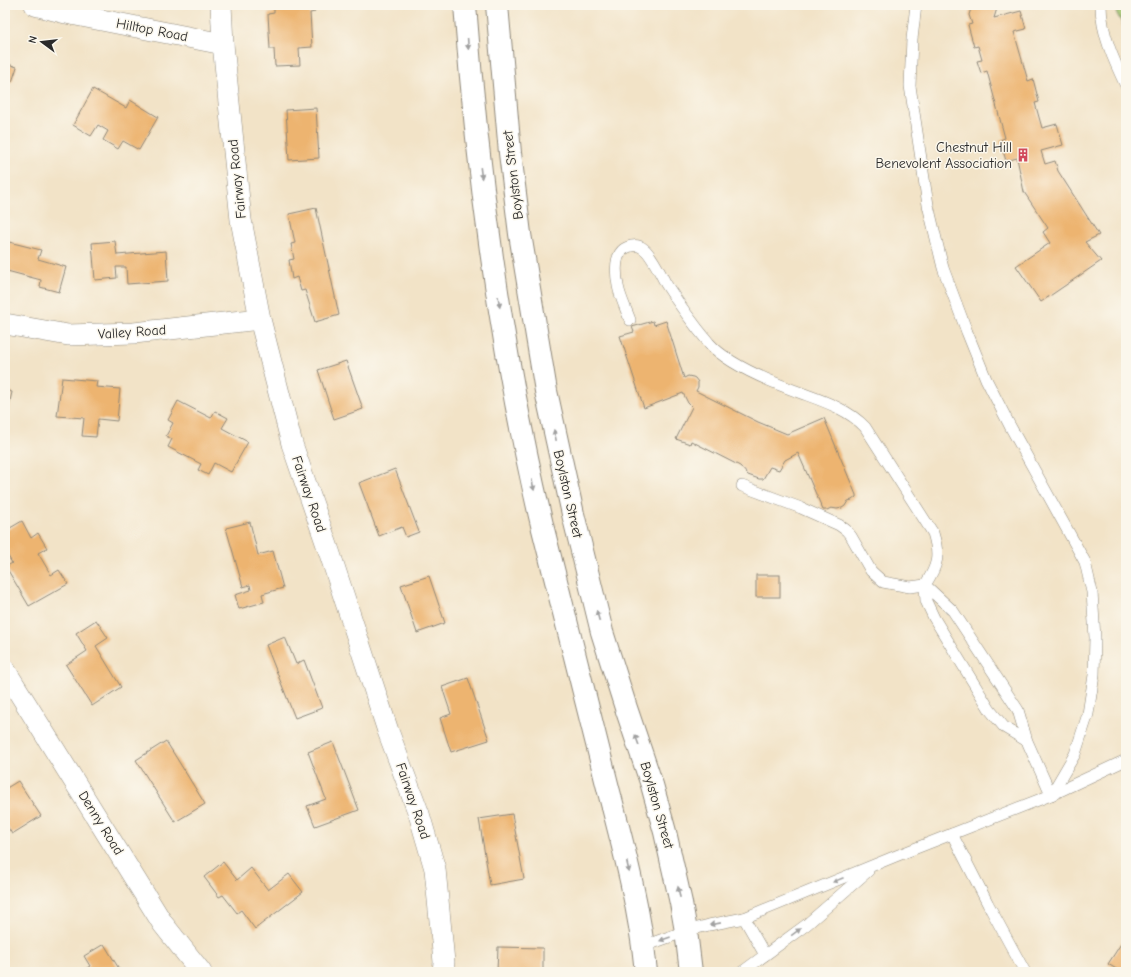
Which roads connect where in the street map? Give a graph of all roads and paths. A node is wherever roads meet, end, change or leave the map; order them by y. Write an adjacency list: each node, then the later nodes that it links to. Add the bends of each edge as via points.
1 (35, 5): 7 (street, Hilltop Road)
2 (221, 5): 7 (street, Fairway Road)
3 (465, 5): 22 (highway, one-way to 22, via 472,97 484,197 517,405 533,485 630,875)
4 (497, 5): 21 (highway, Boylston Street, one-way to 4, via 658,802 613,670 591,591 547,398 520,234)
5 (916, 5): 17 (lane, via 910,86 928,205 943,268 986,379 1085,562 1092,592 1094,675 1088,714 1075,754)
6 (1101, 5): 8 (lane, via 1107,39)
7 (223, 44): 9 (street, Fairway Road, via 241,220)
8 (1126, 86)
9 (260, 319): 11 (street, Valley Road, via 134,333 68,335); 25 (street, Fairway Road, via 292,444 388,731 419,814 435,869 441,919)
10 (630, 320): 13 (lane, via 618,286 617,267 618,258 623,250 636,245 648,253 681,305 716,350 752,372 836,407 865,427 933,533 938,557 932,575)
11 (5, 324)
12 (742, 486): 13 (lane, via 839,525 851,536 871,571 883,582 910,587)
13 (925, 585): 15 (lane, via 953,611 1018,710); 15 (lane, via 926,601 934,618 990,710 1004,727)
14 (5, 670): 24 (street, Denny Road, via 163,924)
15 (1026, 741): 17 (lane)
16 (1126, 760): 17 (lane)
17 (1051, 795): 18 (lane)
18 (952, 834): 19 (lane); 29 (lane)
19 (875, 865): 20 (lane, one-way to 20); 23 (lane, one-way to 19, via 806,925)
20 (744, 918): 21 (lane, one-way to 21); 23 (lane)
21 (686, 931): 22 (lane, one-way to 22); 27 (highway, Boylston Street)
22 (644, 946): 26 (highway)
23 (765, 955): 28 (lane)
24 (201, 972)
25 (443, 972)
26 (646, 972)
27 (691, 972)
28 (742, 972)
29 (1025, 972)

